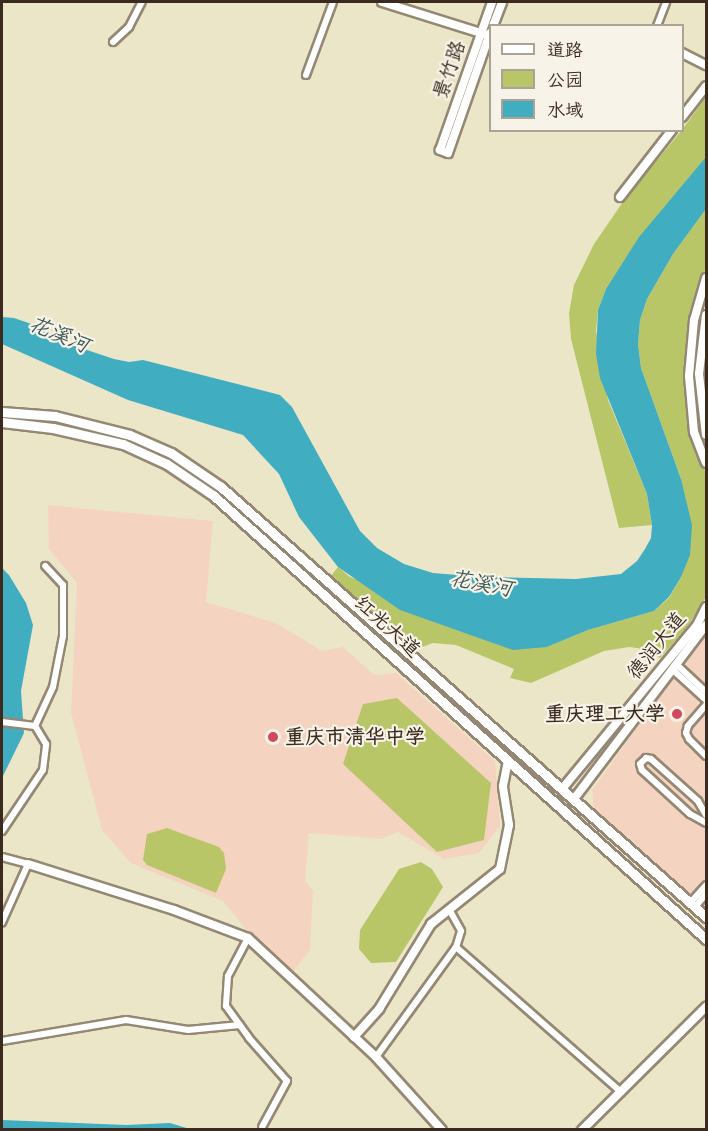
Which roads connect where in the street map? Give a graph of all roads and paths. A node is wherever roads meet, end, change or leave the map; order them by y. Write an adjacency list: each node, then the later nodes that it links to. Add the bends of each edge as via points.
1 (142, 2): 12 (street, via 129,27)
2 (333, 2): 15 (street)
3 (382, 2): 9 (street)
4 (492, 2): 9 (street, 景竹路)
5 (502, 2): 7 (street)
6 (666, 2): 8 (street)
7 (494, 24)
8 (658, 24)
9 (480, 33): 10 (street); 11 (street, 景竹路, via 444,151)
10 (489, 35)
11 (489, 38)
12 (113, 42)
13 (684, 54): 14 (street)
14 (706, 65)
15 (306, 75)
16 (706, 86): 17 (street)
17 (684, 114)
18 (670, 132): 19 (street)
19 (620, 197)
20 (706, 278): 25 (street, via 694,320 689,376 694,432)
21 (706, 315): 24 (street, via 699,374)
22 (2, 412): 37 (main road, 红光大道, via 90,423 171,453 224,489)
23 (2, 422): 36 (main road, 红光大道, via 53,428 123,444 167,464 214,496)
24 (706, 435)
25 (706, 463)
26 (45, 566): 34 (street, via 63,585 63,636 53,687)
27 (706, 607): 37 (street, 德润大道, via 697,625)
28 (706, 625): 29 (street, 德润大道)
29 (675, 668): 30 (street); 31 (street); 38 (street, 德润大道)
30 (706, 692)
31 (706, 700)
32 (706, 705): 35 (street, via 686,733)
33 (2, 722): 34 (street)
34 (35, 726): 41 (street, via 46,744 43,770)
35 (706, 756)
36 (508, 760): 47 (street, via 503,786 509,825 500,869); 51 (main road, 红光大道)
37 (562, 789): 38 (main road, 红光大道)
38 (574, 799): 46 (main road, 红光大道)
39 (706, 815): 40 (street, via 698,801 651,759 640,764 690,814)
40 (706, 823)
41 (2, 831)
42 (2, 857): 43 (street)
43 (28, 864): 49 (street); 50 (street)
44 (706, 885): 46 (street)
45 (706, 894): 46 (street)
46 (693, 905): 48 (main road, 红光大道)
47 (449, 909): 52 (street, via 461,931); 55 (street, via 431,924 379,1009)
48 (706, 917)
49 (2, 922)
50 (249, 938): 54 (street, via 228,976 226,1006); 55 (street)
51 (706, 939)
52 (456, 947): 57 (street); 58 (street)
53 (706, 1006): 58 (street)
54 (240, 1025): 56 (street, via 188,1030 126,1020); 59 (street, via 287,1081)
55 (354, 1038): 57 (street)
56 (2, 1041)
57 (376, 1057): 60 (street)
58 (621, 1092): 61 (street)
59 (262, 1127)
60 (442, 1130)
61 (582, 1130)

